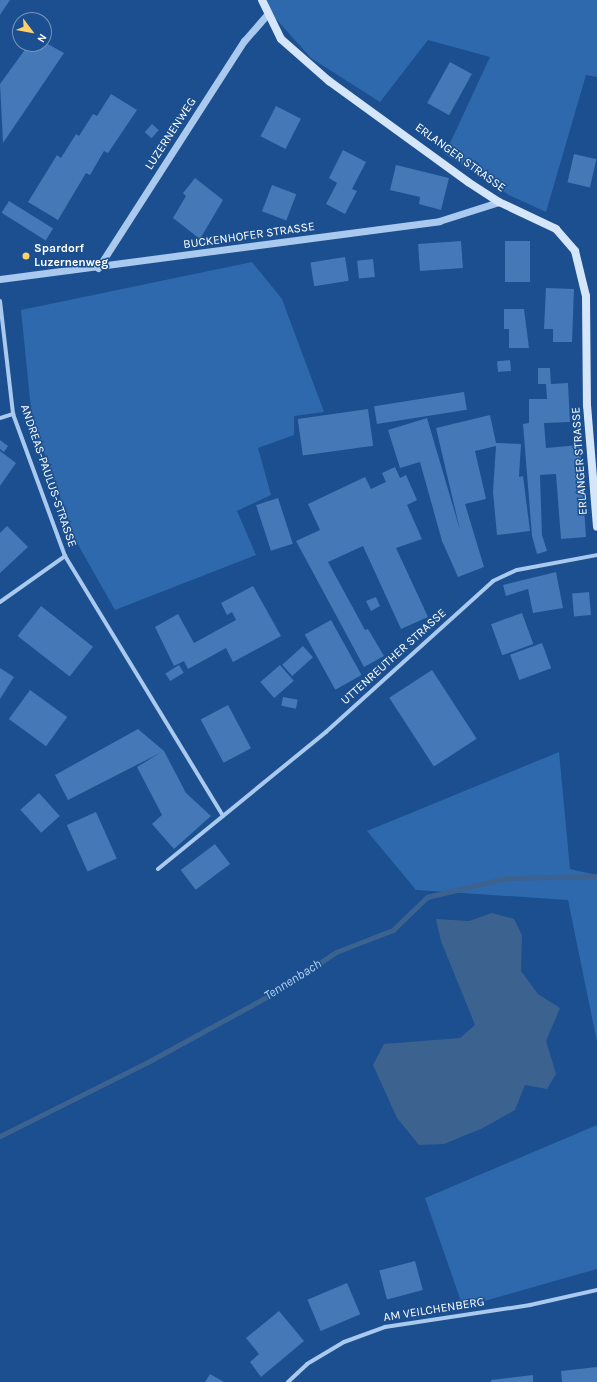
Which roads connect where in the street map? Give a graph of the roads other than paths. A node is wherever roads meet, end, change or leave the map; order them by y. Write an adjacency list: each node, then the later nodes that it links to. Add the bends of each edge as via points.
1 (262, 0): 2 (main road, ERLANGER STRASSE)
2 (266, 15): 3 (main road, ERLANGER STRASSE, via 280,39 329,81); 4 (street, LUZERNENWEG, via 244,41)
3 (499, 202): 4 (street, BUCKENHOFER STRASSE, via 439,221); 9 (main road, ERLANGER STRASSE, via 556,229 580,263 586,296 587,405)
4 (98, 268): 5 (street, BUCKENHOFER STRASSE)
5 (0, 279)
6 (0, 301): 7 (street, ANDREAS-PAULUS-STRASSE)
7 (13, 414): 8 (street); 11 (street, ANDREAS-PAULUS-STRASSE)
8 (0, 418)
9 (597, 527)
10 (597, 555): 13 (street, UTTENREUTHER STRASSE, via 517,570 493,581 326,732)
11 (65, 556): 12 (street, ANDREAS-PAULUS-STRASSE); 13 (street)
12 (0, 602)
13 (223, 816): 14 (street, UTTENREUTHER STRASSE)
14 (158, 869)
15 (597, 1290): 16 (street, AM VEILCHENBERG, via 530,1305 385,1327 344,1342 307,1364)
16 (288, 1382)

